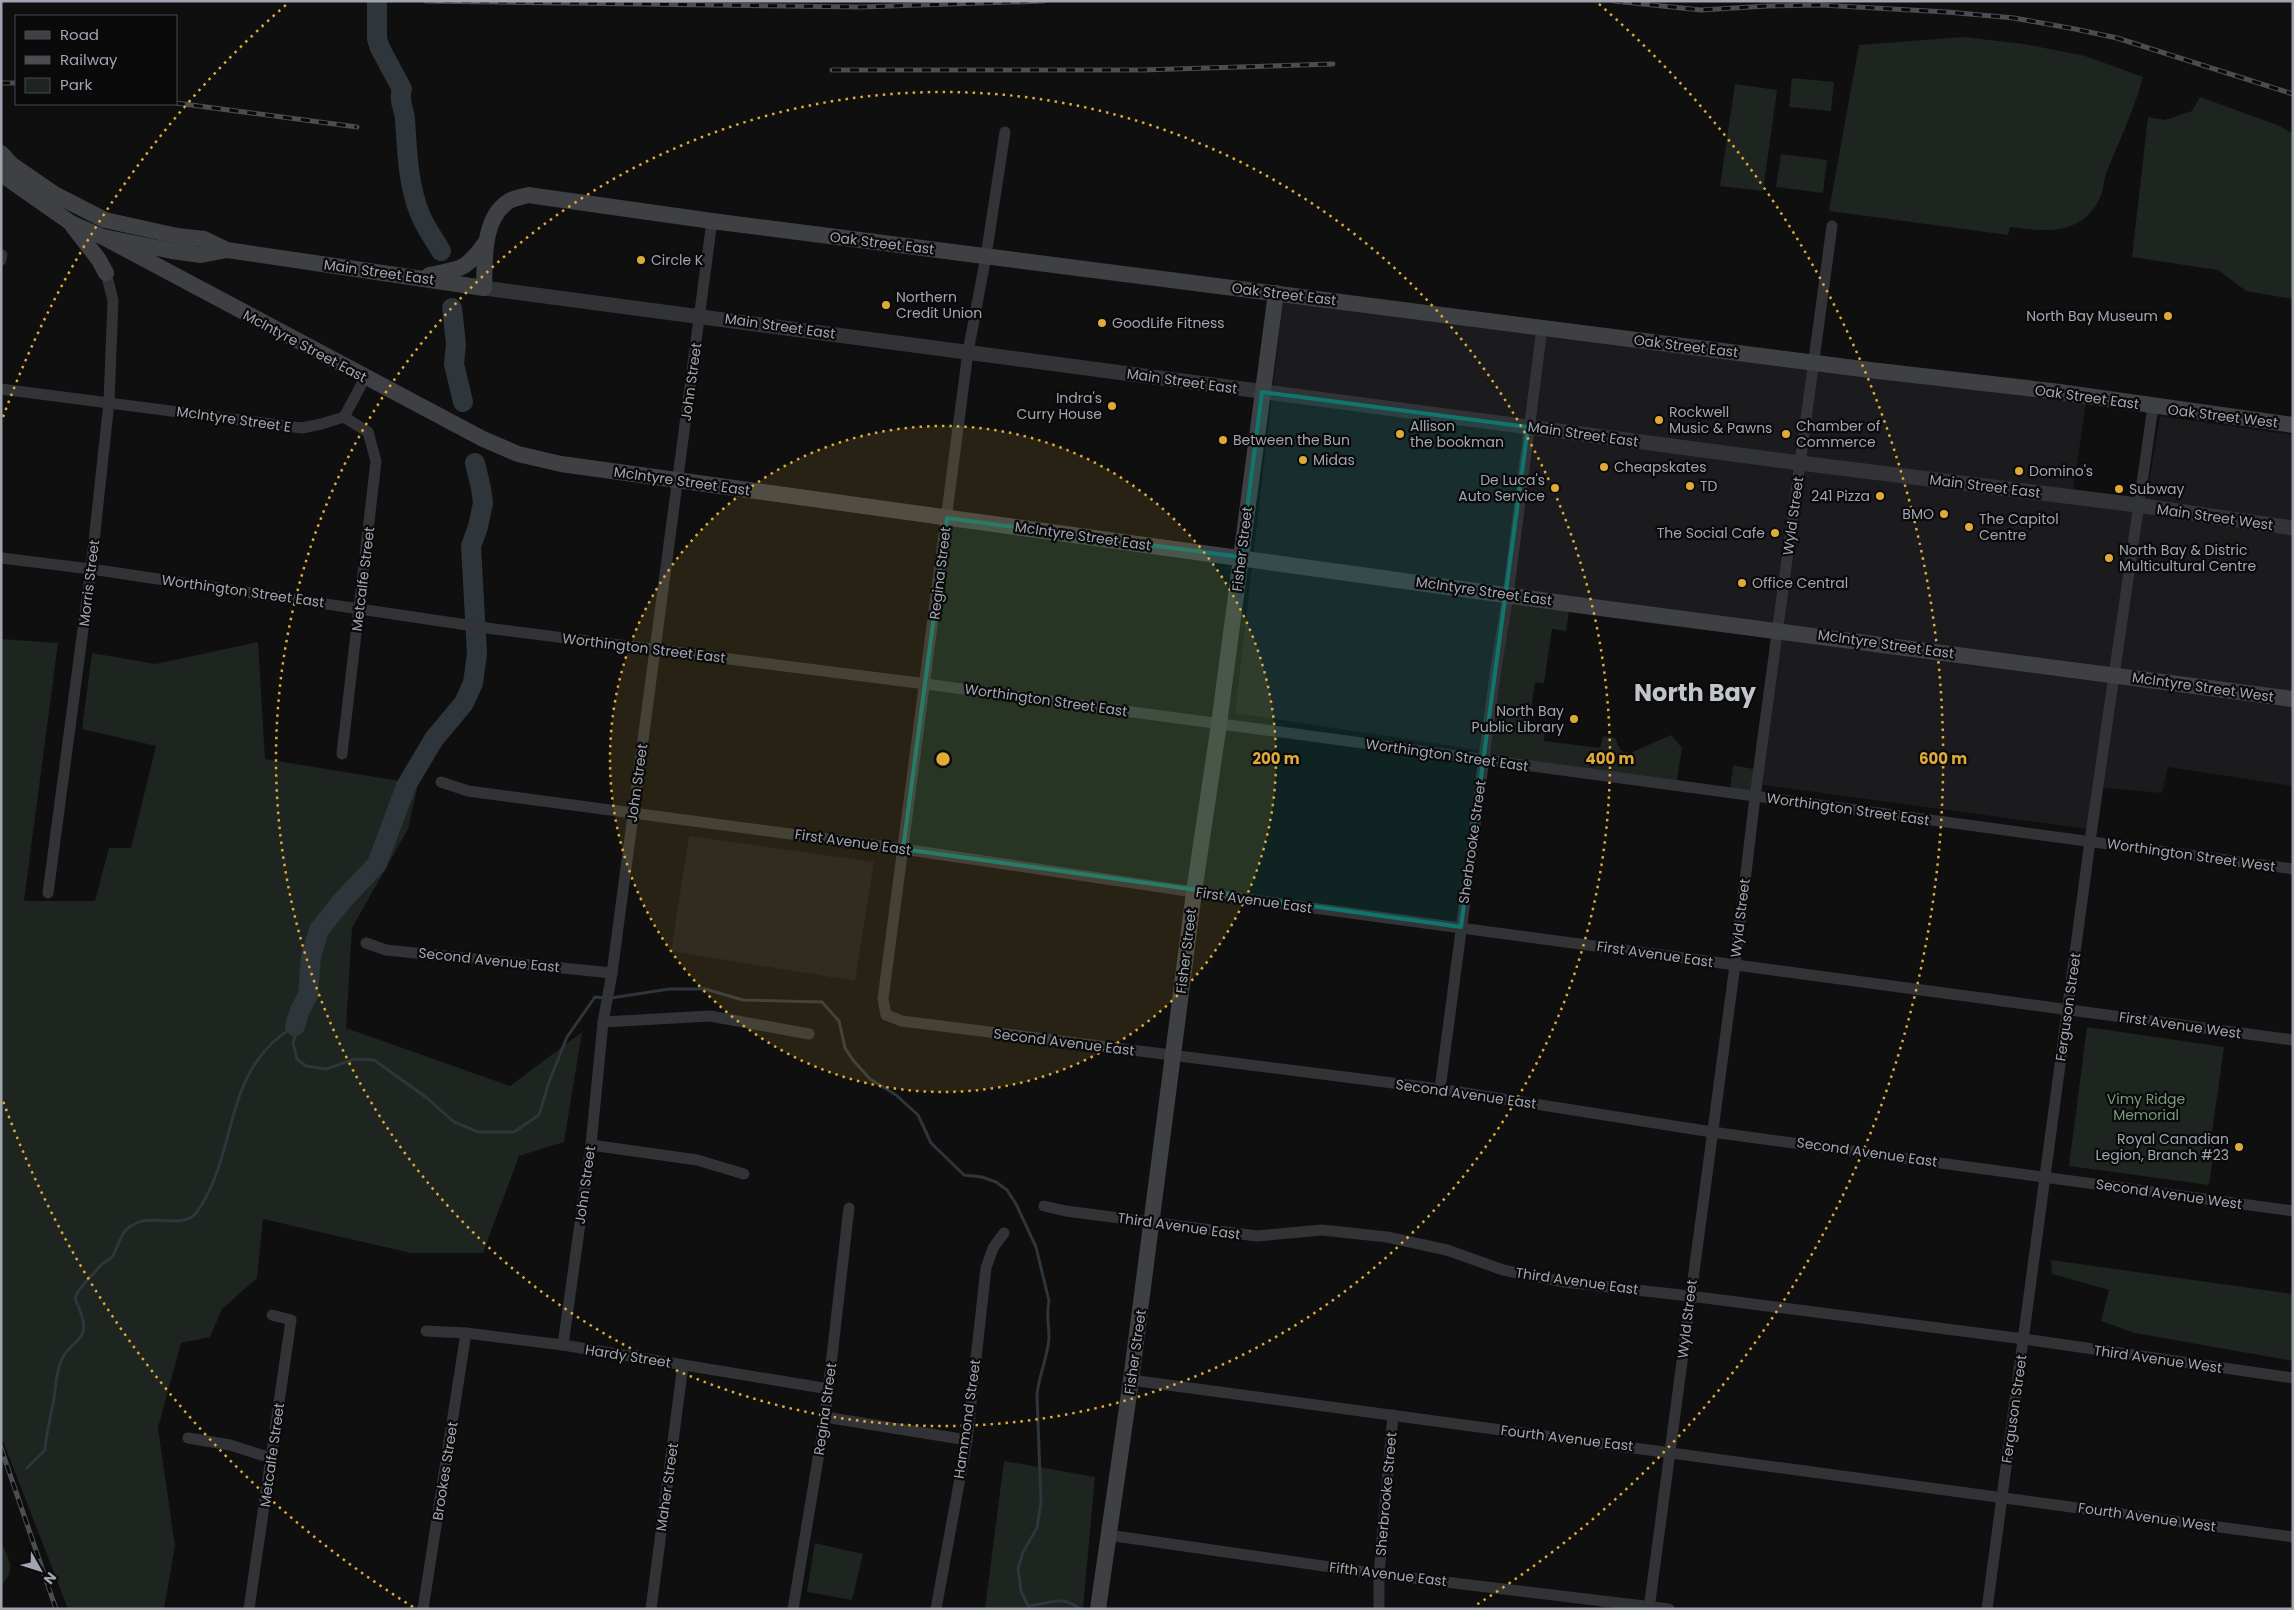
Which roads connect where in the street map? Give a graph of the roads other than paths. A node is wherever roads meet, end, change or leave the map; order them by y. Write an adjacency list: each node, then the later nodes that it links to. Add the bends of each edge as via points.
1 (1005, 132): 10 (street, Regina Street)
2 (1, 153): 9 (main road, Main Street East, via 56,195 106,220 204,239)
3 (1, 174): 5 (main road, Main Street East)
4 (712, 222): 8 (main road, Oak Street East, via 528,195 510,201 493,217); 10 (main road, Oak Street East); 15 (street, John Street)
5 (71, 223): 7 (main road, Main Street East); 11 (main road)
6 (1832, 226): 18 (street, Wyld Street)
7 (103, 237): 9 (main road, Main Street East, via 192,254); 19 (main road, McIntyre Street East)
8 (488, 238): 12 (main road, via 474,259 463,268); 13 (main road, Oak Street East)
9 (227, 250): 12 (main road, Main Street East)
10 (986, 256): 14 (main road, Oak Street East); 17 (street, Regina Street)
11 (106, 273): 22 (street, Morris Street, via 113,300)
12 (418, 277): 13 (main road, Main Street East)
13 (484, 288): 15 (street, Main Street East)
14 (1276, 293): 16 (main road, Oak Street East); 21 (main road, Fisher Street)
15 (700, 316): 17 (street, Main Street East); 28 (street, John Street)
16 (1542, 328): 18 (main road, Oak Street East); 26 (street, Sherbrooke Street)
17 (968, 352): 21 (street, Main Street East); 30 (street, Regina Street)
18 (1814, 363): 23 (main road, Oak Street East, via 2052,391); 27 (street, Wyld Street)
19 (365, 378): 24 (street); 28 (main road, McIntyre Street East, via 518,454 561,464)
20 (1, 389): 22 (street)
21 (1262, 392): 26 (street, Main Street East); 32 (main road, Fisher Street)
22 (109, 402): 24 (street, McIntyre Street E, via 302,428); 34 (street, Morris Street)
23 (2153, 407): 25 (main road, Oak Street West); 29 (street, Ferguson Street)
24 (344, 417): 36 (street, Metcalfe Street, via 368,432 376,461)
25 (2293, 425)
26 (1528, 427): 27 (street, Main Street East); 35 (street, Sherbrooke Street)
27 (1800, 463): 29 (street, Main Street East); 37 (street, Wyld Street)
28 (678, 480): 30 (main road, McIntyre Street East); 38 (street, John Street)
29 (2137, 505): 31 (street, Main Street West); 39 (street, Ferguson Street)
30 (947, 518): 32 (main road, McIntyre Street East); 40 (street, Regina Street)
31 (2293, 528)
32 (1241, 557): 35 (main road, McIntyre Street East); 42 (main road, Fisher Street)
33 (1, 558): 34 (street, Worthington Street East)
34 (91, 569): 36 (street, Worthington Street East); 52 (street, Morris Street)
35 (1508, 595): 37 (main road, McIntyre Street East); 44 (street, Sherbrooke Street)
36 (360, 608): 38 (street, Worthington Street East); 43 (street, Metcalfe Street)
37 (1777, 630): 39 (main road, McIntyre Street East); 46 (street, Wyld Street)
38 (655, 650): 40 (street, Worthington Street East); 47 (street, John Street)
39 (2114, 676): 41 (main road, McIntyre Street West); 48 (street, Ferguson Street)
40 (926, 684): 42 (street, Worthington Street East); 49 (street, Regina Street)
41 (2293, 699)
42 (1219, 724): 44 (street, Worthington Street East); 51 (main road, Fisher Street)
43 (342, 754)
44 (1483, 761): 46 (street, Worthington Street East); 53 (street, Sherbrooke Street)
45 (441, 782): 47 (street, First Avenue East, via 468,791)
46 (1754, 797): 48 (street, Worthington Street East); 55 (street, Wyld Street)
47 (633, 812): 49 (street, First Avenue East); 56 (street, John Street)
48 (2090, 841): 50 (street, Worthington Street West); 57 (street, Ferguson Street)
49 (903, 849): 51 (street, First Avenue East); 58 (street, Regina Street, via 883,999)
50 (2293, 869)
51 (1194, 892): 53 (street, First Avenue East); 62 (main road, Fisher Street)
52 (48, 893)
53 (1461, 927): 55 (street, First Avenue East); 63 (street, Sherbrooke Street)
54 (366, 943): 56 (street, Second Avenue East, via 386,950)
55 (1735, 965): 57 (street, First Avenue East); 64 (street, Wyld Street)
56 (612, 976): 59 (street, John Street)
57 (2068, 1010): 61 (street, First Avenue West); 67 (street, Ferguson Street)
58 (886, 1015): 62 (street, Second Avenue East, via 902,1021)
59 (603, 1022): 60 (street, via 710,1016); 65 (street, John Street)
60 (809, 1034)
61 (2293, 1040)
62 (1174, 1055): 63 (street, Second Avenue East); 71 (main road, Fisher Street)
63 (1440, 1089): 64 (street, Second Avenue East)
64 (1712, 1132): 67 (street, Second Avenue East); 73 (street, Wyld Street)
65 (590, 1145): 66 (street, via 697,1160); 78 (street, John Street)
66 (744, 1174)
67 (2045, 1176): 70 (street, Second Avenue West); 77 (street, Ferguson Street)
68 (1044, 1206): 71 (street, Third Avenue East)
69 (848, 1208): 82 (street, Regina Street)
70 (2293, 1211)
71 (1151, 1222): 73 (street, Third Avenue East, via 1257,1236 1322,1230 1387,1237 1447,1250 1502,1270 1564,1282); 81 (main road, Fisher Street)
72 (1004, 1233): 86 (street, Hammond Street, via 993,1248 986,1268)
73 (1690, 1296): 77 (street, Third Avenue East); 87 (street, Wyld Street)
74 (272, 1315): 88 (street, Metcalfe Street, via 291,1320)
75 (426, 1331): 76 (street, Hardy Street)
76 (466, 1333): 78 (street, Hardy Street); 95 (street, Brookes Street)
77 (2024, 1339): 80 (street, Third Avenue West); 89 (street, Ferguson Street)
78 (563, 1345): 79 (street, Hardy Street)
79 (683, 1365): 82 (street, Hardy Street); 96 (street, Maher Street)
80 (2293, 1378)
81 (1131, 1380): 83 (street, Fourth Avenue East); 90 (main road, Fisher Street)
82 (828, 1389): 84 (street, Regina Street)
83 (1394, 1415): 87 (street, Fourth Avenue East); 92 (street, Sherbrooke Street)
84 (825, 1417): 86 (street); 97 (street, Regina Street)
85 (188, 1438): 88 (street, via 230,1445)
86 (967, 1440): 98 (street, Hammond Street)
87 (1670, 1452): 89 (street, Fourth Avenue East); 93 (street, Wyld Street)
88 (271, 1458): 94 (street, Metcalfe Street)
89 (2002, 1496): 91 (street, Fourth Avenue West); 102 (street, Ferguson Street)
90 (1108, 1535): 92 (street, Fifth Avenue East); 99 (main road, Fisher Street)
91 (2293, 1537)
92 (1379, 1574): 93 (street, Fifth Avenue East); 100 (street, Sherbrooke Street)
93 (1649, 1607): 101 (street, Fifth Avenue East)
94 (249, 1609)
95 (423, 1609)
96 (651, 1609)
97 (793, 1609)
98 (936, 1609)
99 (1098, 1609)
100 (1379, 1609)
101 (1669, 1609)
102 (1987, 1609)

